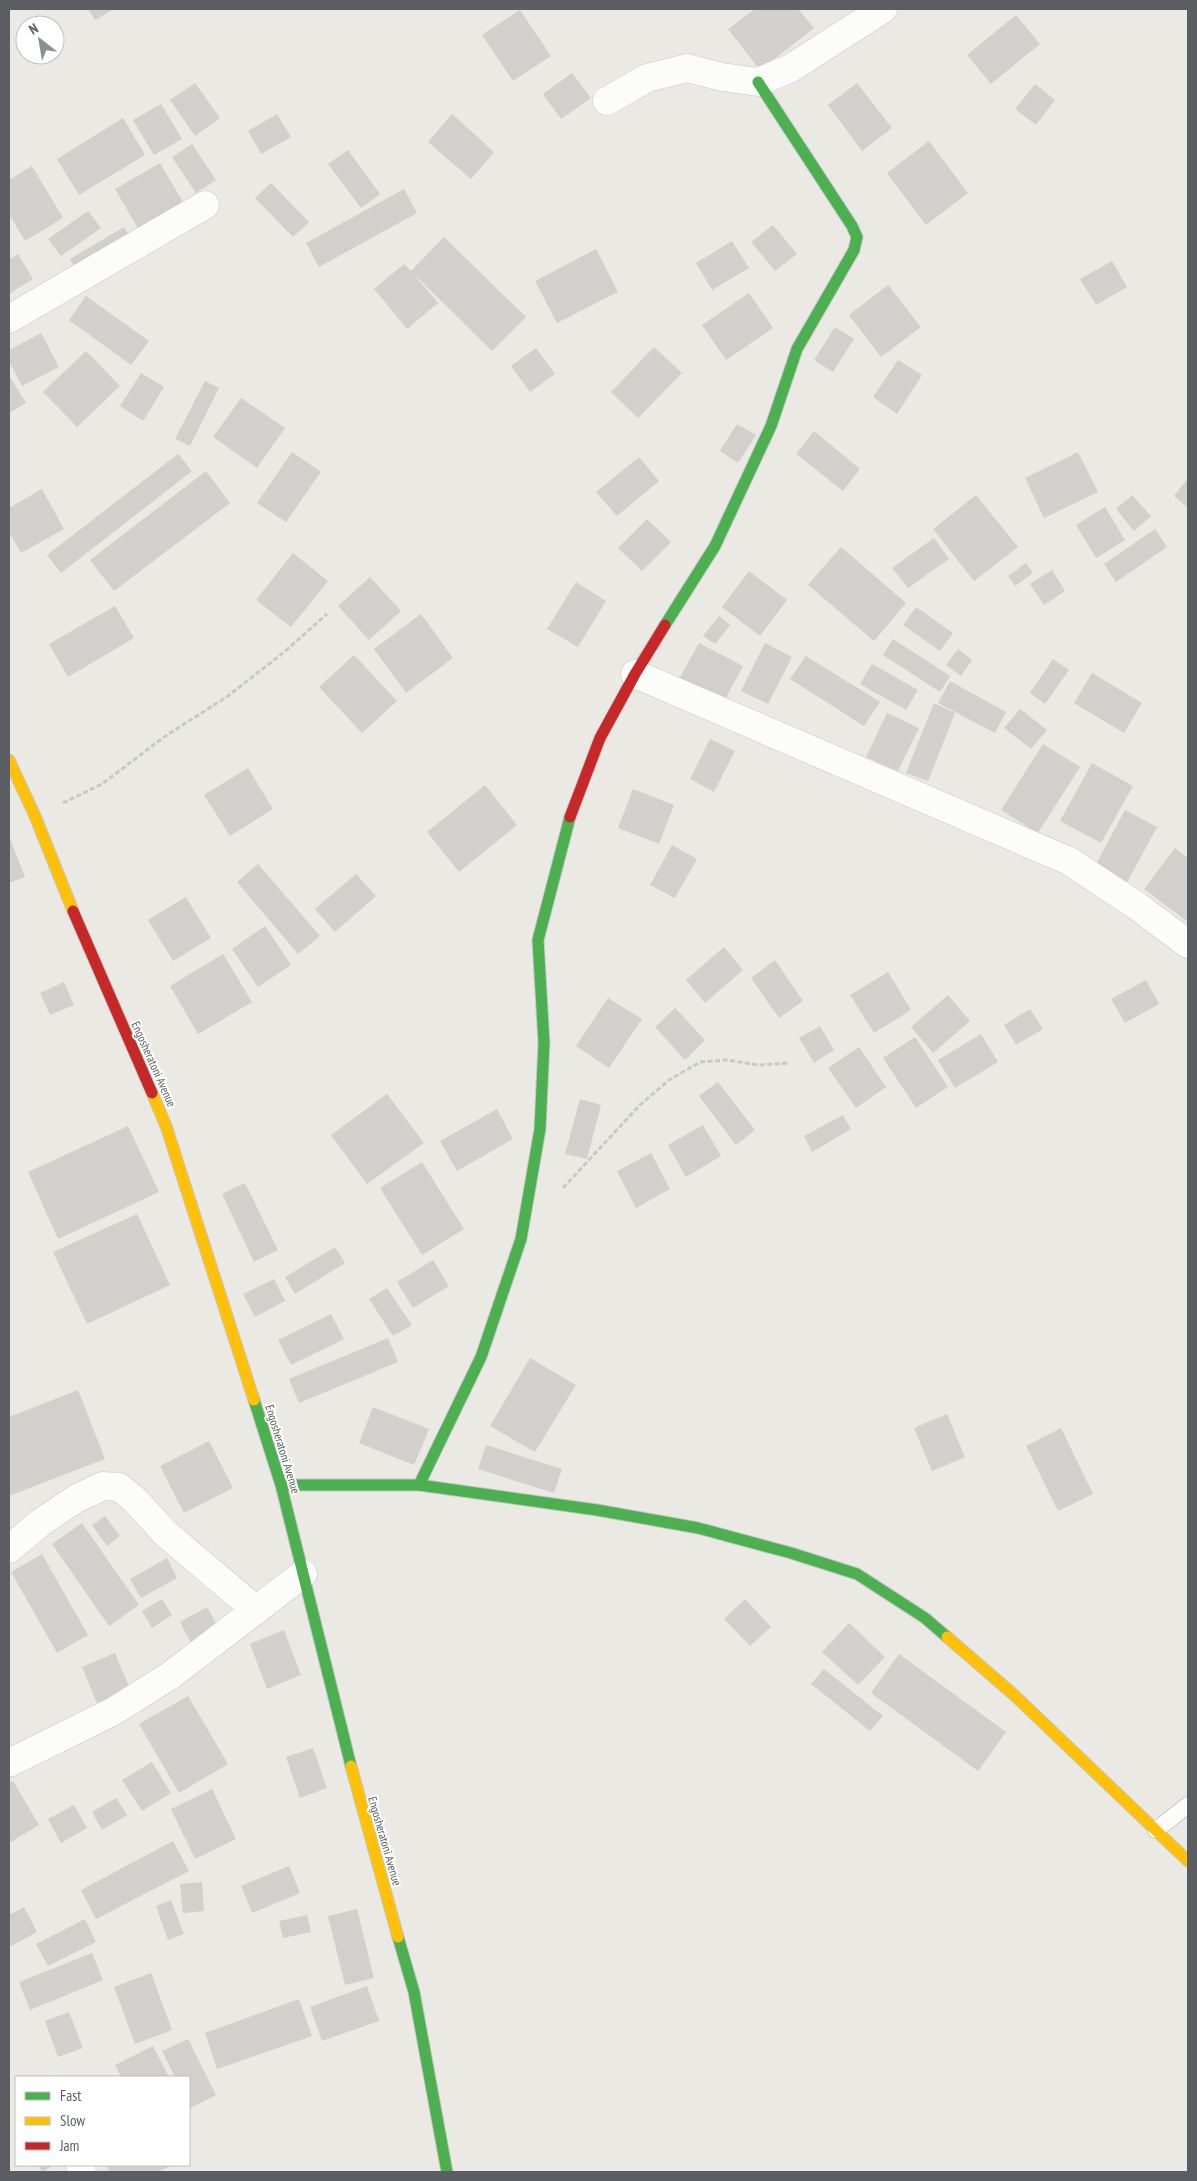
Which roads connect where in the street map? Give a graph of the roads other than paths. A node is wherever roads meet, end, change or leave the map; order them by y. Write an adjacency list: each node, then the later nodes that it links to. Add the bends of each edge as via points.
1 (883, 9): 2 (street, via 791,68)
2 (758, 82): 3 (street, via 687,68 647,78); 6 (street, via 857,237 854,250 797,348 771,426 715,546)
3 (607, 101)
4 (205, 205): 5 (street)
5 (9, 319)
6 (635, 674): 8 (street, via 1069,861); 10 (street, via 600,738 570,816 538,940 544,1043 540,1129 521,1239 481,1357)
7 (9, 760): 9 (street, Engosheratoni Avenue, via 166,1126)
8 (1188, 944)
9 (281, 1484): 10 (street); 12 (street, Engosheratoni Avenue)
10 (419, 1485): 16 (street, via 698,1528 857,1574 925,1618 1013,1694)
11 (9, 1549): 13 (street, via 77,1498 103,1486 119,1487 165,1533)
12 (303, 1574): 13 (street); 18 (street, Engosheratoni Avenue, via 365,1822 414,1992)
13 (256, 1610): 14 (street, via 170,1675 114,1711)
14 (9, 1763)
15 (1188, 1805): 16 (lane)
16 (1156, 1830): 17 (street)
17 (1188, 1861)
18 (447, 2172)

